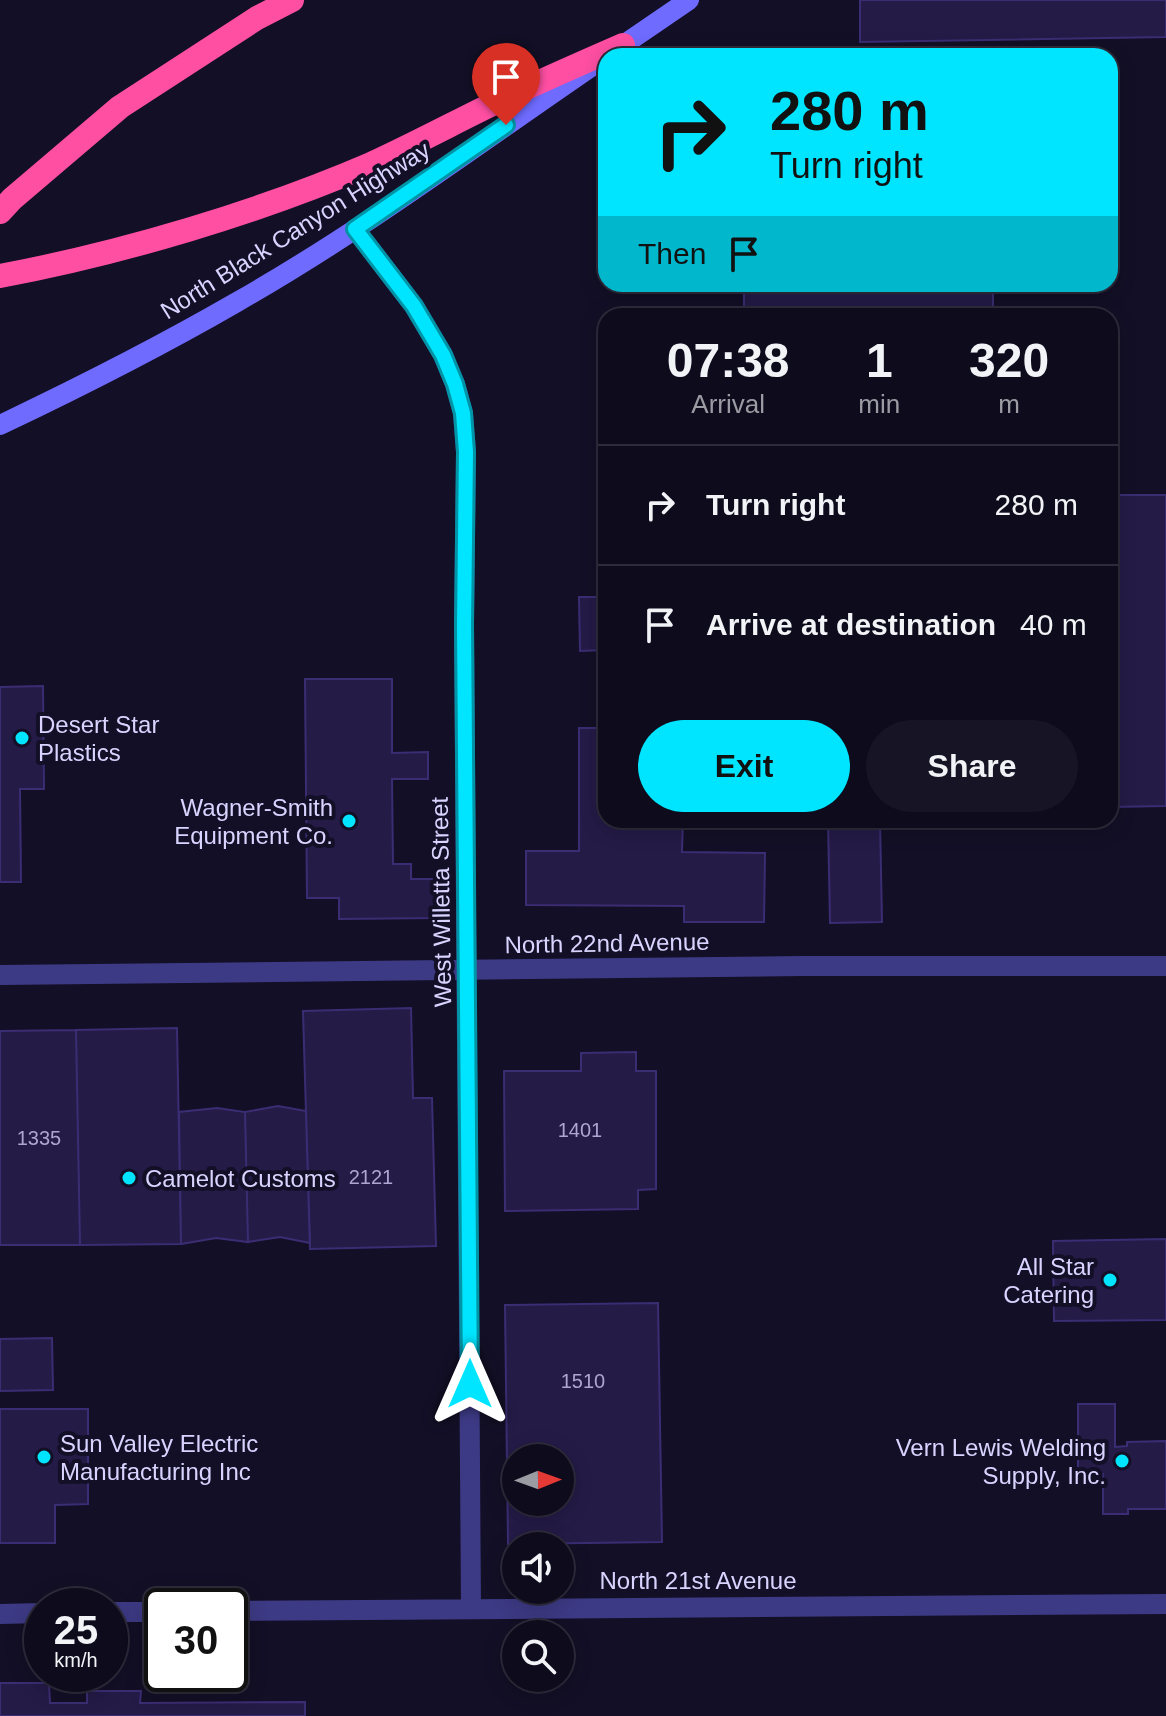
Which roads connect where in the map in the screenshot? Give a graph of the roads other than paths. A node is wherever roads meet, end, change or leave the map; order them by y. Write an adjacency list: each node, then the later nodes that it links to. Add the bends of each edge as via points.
1 (292, 0): 6 (highway, via 120,107)
2 (689, 0): 3 (main road, North Black Canyon Highway)
3 (619, 48)
4 (598, 59): 8 (highway, via 311,187 175,233)
5 (598, 63): 7 (main road, North Black Canyon Highway)
6 (6, 205)
7 (355, 229): 9 (main road, North Black Canyon Highway, via 212,316); 11 (street, West Willetta Street, via 436,343 463,413)
8 (0, 276)
9 (0, 425)
10 (1166, 966): 11 (street, North 22nd Avenue)
11 (468, 971): 12 (street, North 22nd Avenue); 14 (street, West Willetta Street)
12 (0, 975)
13 (1166, 1604): 14 (street, North 21st Avenue)
14 (471, 1607): 15 (street, North 21st Avenue)
15 (248, 1611)
16 (24, 1613): 17 (street)
17 (0, 1614)

